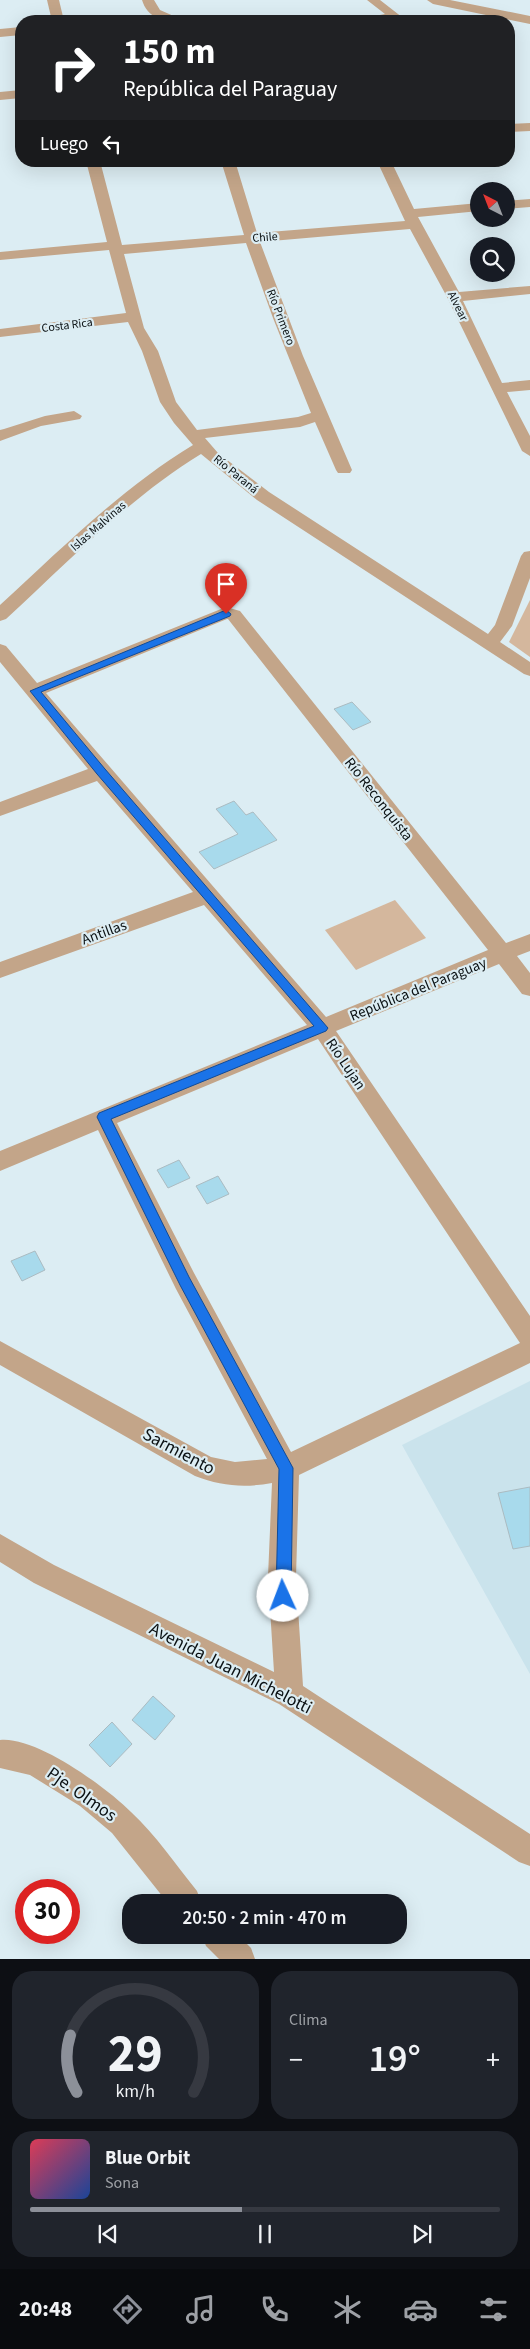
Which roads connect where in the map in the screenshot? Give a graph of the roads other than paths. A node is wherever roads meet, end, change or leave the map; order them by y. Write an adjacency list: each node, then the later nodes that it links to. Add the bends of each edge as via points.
1 (53, 0): 5 (street)
2 (148, 0): 6 (street)
3 (373, 0): 7 (street)
4 (433, 0): 8 (street)
5 (57, 15)
6 (160, 15)
7 (393, 15)
8 (506, 15)
9 (515, 17): 10 (street)
10 (530, 20)
11 (15, 32): 12 (street)
12 (0, 33)
13 (15, 95): 14 (street)
14 (0, 96)
15 (530, 126): 16 (street)
16 (515, 127)
17 (95, 167): 25 (street, Río Paraná)
18 (230, 167): 24 (street, Río Primero)
19 (387, 167): 23 (street, Alvear)
20 (530, 203): 21 (street)
21 (515, 204)
22 (470, 209): 23 (street, Chile)
23 (411, 219): 24 (street, Chile); 28 (street, Alvear)
24 (250, 238): 25 (street, Chile); 34 (street, Río Primero)
25 (116, 248): 26 (street, Chile); 29 (street, Río Paraná)
26 (0, 256)
27 (530, 290): 28 (street)
28 (454, 298): 32 (street, Alvear)
29 (133, 317): 30 (street, Costa Rica); 36 (street, Río Paraná, via 150,351 168,402)
30 (0, 333)
31 (530, 385): 32 (street)
32 (497, 388): 37 (street, Alvear)
33 (74, 416): 35 (street, via 29,423)
34 (319, 416): 36 (street); 38 (street, Río Primero)
35 (0, 436)
36 (198, 440): 40 (street, Islas Malvinas, via 92,530); 41 (street, Río Paraná, via 238,478 263,496)
37 (530, 451)
38 (344, 470)
39 (530, 556): 41 (street, via 503,626)
40 (0, 615)
41 (490, 644): 43 (street, Río Paraná)
42 (0, 650): 44 (street, Río Lujan)
43 (530, 670)
44 (10, 677): 45 (street, Río Lujan)
45 (35, 691): 46 (street, Río Lujan); 50 (street, Río Reconquista, via 226,614 234,615)
46 (101, 772): 47 (street); 48 (street, Río Lujan)
47 (0, 809)
48 (208, 895): 51 (street, Antillas); 53 (street, Río Lujan)
49 (530, 942): 50 (street, República del Paraguay)
50 (502, 954): 52 (street, Río Reconquista); 53 (street, República del Paraguay)
51 (0, 970)
52 (530, 988)
53 (322, 1028): 54 (street, República del Paraguay); 56 (street, Río Lujan)
54 (103, 1117): 55 (street, República del Paraguay); 59 (street, via 185,1281)
55 (0, 1161)
56 (530, 1337)
57 (530, 1351): 59 (street, Sarmiento)
58 (0, 1352): 59 (street, Sarmiento, via 204,1467 222,1474 244,1475)
59 (286, 1468): 61 (street, via 282,1577)
60 (0, 1547): 61 (street, Avenida Juan Michelotti, via 44,1574)
61 (289, 1694): 63 (street, Avenida Juan Michelotti)
62 (2, 1754): 64 (street, Pje. Olmos, via 36,1762 90,1796 122,1823)
63 (530, 1851)
64 (180, 1894)
65 (226, 1944): 66 (street)
66 (240, 1959)

